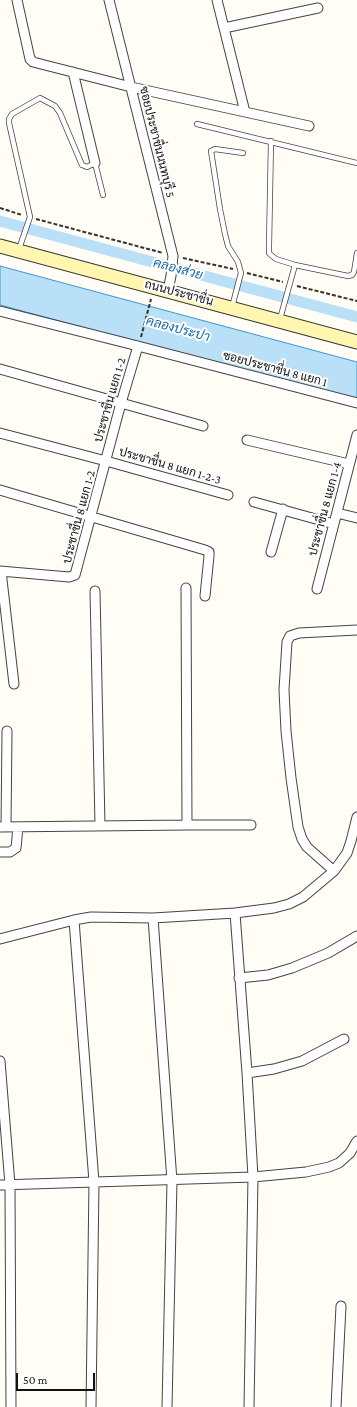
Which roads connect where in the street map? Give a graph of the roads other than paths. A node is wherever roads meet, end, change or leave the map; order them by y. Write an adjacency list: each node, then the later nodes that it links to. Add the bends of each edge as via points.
1 (17, 0): 6 (street, via 30,59 36,64)
2 (109, 0): 7 (street, ซอยประชาชื่นนนทบุรี 5)
3 (217, 0): 5 (street)
4 (318, 8): 5 (street)
5 (224, 28): 8 (street)
6 (73, 72): 7 (street); 13 (street)
7 (131, 87): 8 (street); 20 (street, ซอยประชาชื่นนนทบุรี 5, via 173,256)
8 (245, 112): 10 (street)
9 (197, 124): 11 (lane)
10 (309, 126)
11 (271, 141): 14 (lane); 19 (lane, via 269,253)
12 (243, 153): 21 (lane, via 213,148 211,151 228,246 240,266 241,277)
13 (95, 163): 15 (lane); 16 (lane, via 87,167 82,165 60,114 51,104 40,98 12,114 9,123 30,218)
14 (357, 163)
15 (103, 195)
16 (20, 245): 17 (main road, ถนนประชาชื่น); 20 (main road, ถนนประชาชื่น)
17 (0, 246)
18 (357, 253): 19 (lane, via 354,272 348,276)
19 (295, 265): 23 (lane)
20 (168, 290): 21 (main road, ถนนประชาชื่น)
21 (232, 307): 23 (main road, ถนนประชาชื่น)
22 (0, 311): 24 (street, ซอยประชาชื่น 8 แยก 1)
23 (280, 321): 25 (main road, ถนนประชาชื่น)
24 (139, 342): 27 (street, ซอยประชาชื่น 8 แยก 1); 28 (street, ประชาชื่น แยก 1-2)
25 (357, 342)
26 (0, 369): 28 (street)
27 (357, 403)
28 (121, 404): 29 (street); 33 (street, ประชาชื่น แยก 1-2)
29 (204, 426)
30 (0, 433): 33 (street, ประชาชื่น 8 แยก 1-2-3)
31 (357, 436): 34 (street, ประชาชื่น 8 แยก 1-4)
32 (247, 440): 34 (street)
33 (106, 461): 36 (street, ประชาชื่น 8 แยก 1-2-3); 40 (street, ประชาชื่น 8 แยก 1-2)
34 (350, 464): 39 (street, ประชาชื่น 8 แยก 1-4)
35 (0, 490): 40 (street)
36 (228, 495)
37 (254, 502): 38 (street)
38 (283, 509): 42 (street); 43 (street)
39 (337, 513): 41 (street); 42 (street, ประชาชื่น 8 แยก 1-4)
40 (91, 517): 44 (street, ประชาชื่น 8 แยก 1-2, via 75,575 69,577); 48 (street, via 206,550 209,562)
41 (357, 518)
42 (334, 524): 46 (street, ประชาชื่น 8 แยก 1-4)
43 (271, 552)
44 (1, 571): 50 (street)
45 (186, 588): 53 (street)
46 (317, 589)
47 (95, 591): 55 (street)
48 (205, 596)
49 (357, 630): 59 (street, via 299,633 290,636 287,642 284,690 286,731 298,827 307,847)
50 (14, 684)
51 (7, 732): 56 (street)
52 (357, 817): 59 (street, via 347,853)
53 (187, 825): 54 (street); 55 (street)
54 (251, 825)
55 (100, 826): 57 (street)
56 (3, 827): 57 (street)
57 (18, 827): 58 (street, via 16,848 10,852)
58 (0, 852)
59 (334, 871): 60 (street, via 303,897 289,904)
60 (235, 913): 61 (street); 65 (street)
61 (153, 918): 62 (street, via 90,917); 72 (street)
62 (74, 920): 64 (street); 73 (street)
63 (357, 936): 65 (street, via 328,953 292,968 268,975)
64 (0, 939)
65 (239, 978): 68 (street)
66 (344, 1039): 68 (street, via 302,1061)
67 (0, 1061): 75 (street)
68 (247, 1073): 71 (street)
69 (357, 1141): 70 (street)
70 (354, 1153): 71 (street, via 329,1168)
71 (253, 1178): 72 (street); 80 (street)
72 (172, 1181): 73 (street); 79 (street)
73 (94, 1182): 75 (street); 78 (street)
74 (0, 1185): 75 (street)
75 (10, 1185): 77 (street)
76 (341, 1306): 81 (street)
77 (11, 1407)
78 (91, 1407)
79 (167, 1407)
80 (249, 1407)
81 (336, 1407)

